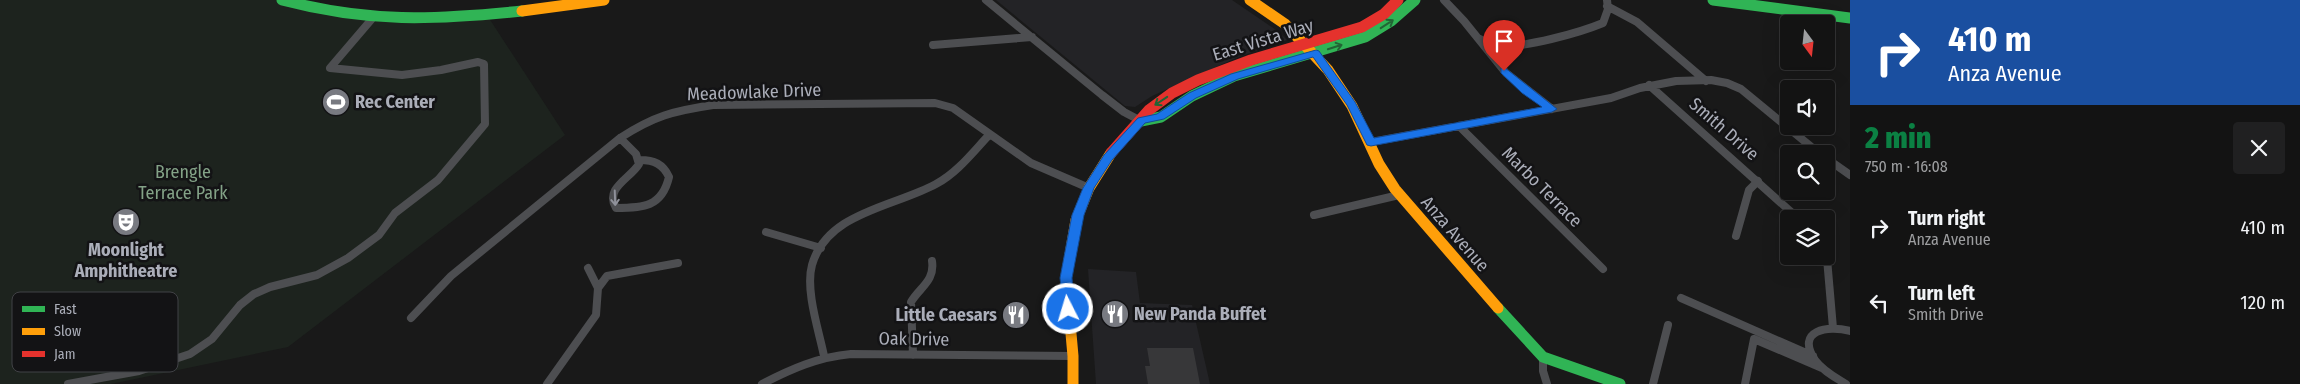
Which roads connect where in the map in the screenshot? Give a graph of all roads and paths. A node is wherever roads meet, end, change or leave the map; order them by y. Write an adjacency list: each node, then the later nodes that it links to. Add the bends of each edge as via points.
1 (282, 0): 11 (main road, via 336,15)
2 (604, 0): 11 (main road, via 430,20)
3 (986, 0): 12 (street)
4 (1250, 0): 15 (main road, Anza Avenue, via 1284,24)
5 (1398, 0): 15 (main road, East Vista Way, via 1384,14 1362,27)
6 (1444, 0): 13 (street)
7 (1713, 0): 10 (main road)
8 (1414, 1): 16 (main road, East Vista Way, one-way to 8, via 1355,41 1391,22)
9 (1607, 3): 13 (street, via 1603,23 1589,29 1507,46 1488,44); 17 (street, via 1637,22)
10 (1850, 18)
11 (371, 20): 53 (street, via 330,68 400,75 478,62 484,64 485,124 432,186 390,218 377,238 328,271 304,281 256,292 243,300 206,344)
12 (1032, 37): 14 (street); 20 (street, via 1124,112)
13 (1480, 39): 19 (street, via 1494,60 1526,91)
14 (933, 45)
15 (1306, 45): 16 (main road, Anza Avenue); 20 (main road, East Vista Way, one-way to 20, via 1213,73 1168,96 1147,111)
16 (1316, 53): 20 (main road, East Vista Way, via 1234,76 1192,96 1161,117); 24 (main road, Anza Avenue, via 1351,104)
17 (1706, 81): 18 (street, Smith Drive, via 1680,80); 25 (street, Smith Drive, via 1734,85)
18 (1649, 85): 19 (street, Smith Drive, via 1611,98); 29 (street, Smith Drive)
19 (1552, 109): 21 (street, Smith Drive)
20 (1141, 121): 30 (main road, East Vista Way, via 1112,153)
21 (1459, 126): 24 (street, Smith Drive); 41 (street, Marbo Terrace)
22 (989, 135): 23 (street, Meadowlake Drive, via 953,108 934,103 884,103 713,105 677,110 643,123); 30 (street, Meadowlake Drive, via 1031,162); 36 (street, via 938,183 842,225)
23 (620, 138): 26 (street); 44 (street, Meadowlake Drive, via 451,276)
24 (1371, 142): 31 (main road, Anza Avenue)
25 (1809, 145)
26 (640, 160): 26 (street, one-way to 26, via 639,166 615,188 613,203 616,208 641,208 657,202 668,186 669,177 660,162)
27 (1835, 164): 28 (street)
28 (1850, 175)
29 (1758, 181): 32 (street, Smith Drive); 35 (street, via 1749,190)
30 (1089, 188): 50 (main road, East Vista Way, via 1076,220 1066,278)
31 (1399, 195): 33 (street); 52 (main road, Anza Avenue)
32 (1790, 210)
33 (1314, 215)
34 (766, 232): 36 (street)
35 (1736, 236)
36 (821, 248): 49 (street, via 812,265 810,283)
37 (932, 261): 48 (street, via 935,272 932,278 911,302)
38 (678, 263): 42 (street, via 607,276)
39 (1827, 265): 46 (street)
40 (588, 268): 42 (street)
41 (1603, 269)
42 (598, 288): 57 (street, via 596,315)
43 (1680, 298): 51 (street)
44 (411, 318)
45 (1668, 325): 62 (street)
46 (1832, 328): 47 (street); 51 (street, via 1814,332 1809,339)
47 (1850, 331)
48 (913, 355): 49 (street, Oak Drive); 50 (street, Oak Drive)
49 (824, 356): 58 (street, Oak Drive)
50 (1072, 356): 59 (main road, East Vista Way)
51 (1813, 356): 54 (street)
52 (1543, 358): 60 (street); 61 (main road, Anza Avenue)
53 (178, 360)
54 (1822, 368): 63 (street, via 1754,339); 64 (street)
55 (130, 372): 56 (street)
56 (68, 384)
57 (547, 384)
58 (762, 384)
59 (1073, 384)
60 (1547, 384)
61 (1620, 384)
62 (1653, 384)
63 (1744, 384)
64 (1846, 384)

